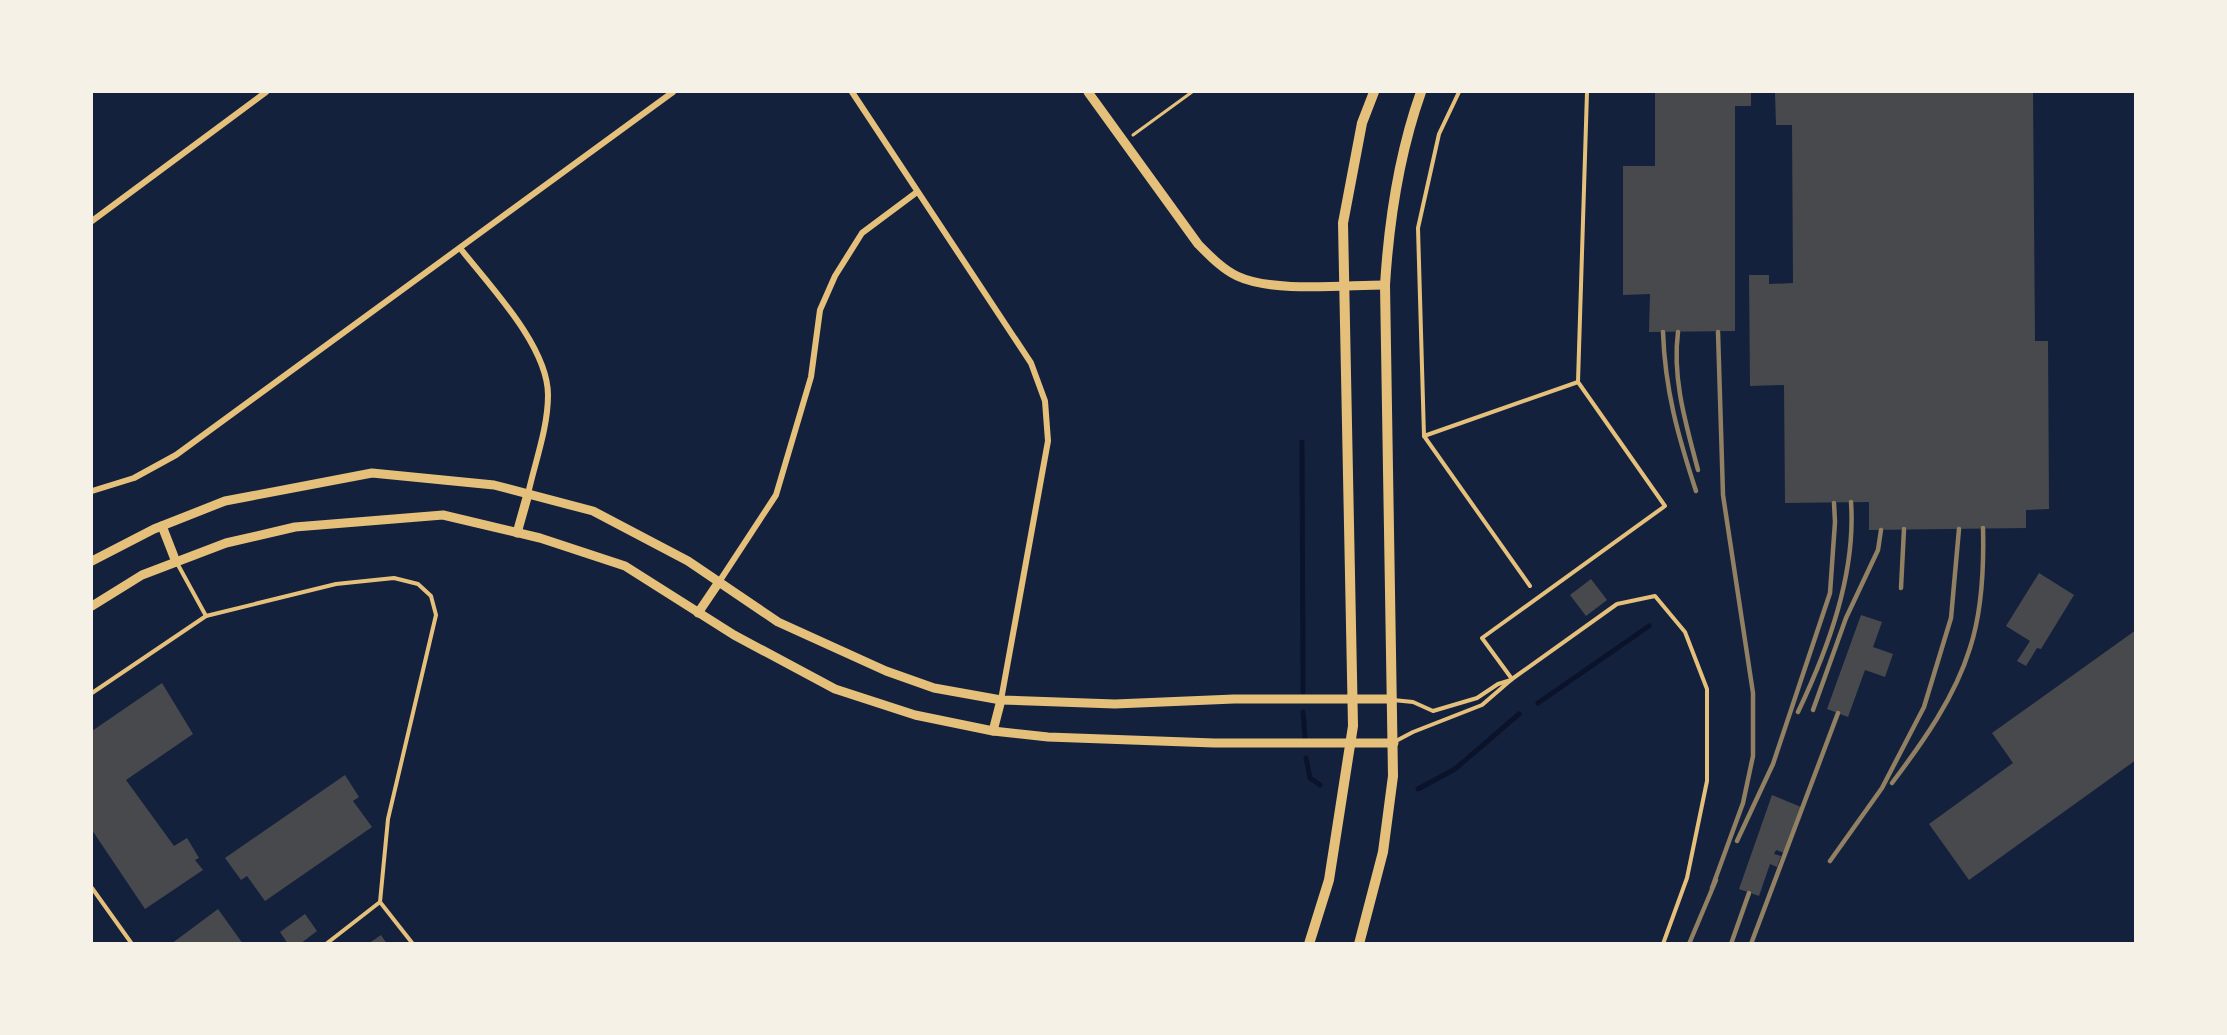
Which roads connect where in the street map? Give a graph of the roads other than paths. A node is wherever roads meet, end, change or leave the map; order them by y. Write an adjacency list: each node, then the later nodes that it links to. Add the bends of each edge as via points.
1 (266, 92): 11 (street)
2 (673, 92): 12 (street)
3 (861, 92): 9 (street)
4 (1088, 92): 13 (street, via 1198,244 1215,261 1238,277 1274,286)
5 (1374, 92): 13 (main road, via 1362,123 1343,223)
6 (1421, 92): 14 (main road, via 1398,174)
7 (1459, 92): 16 (lane, via 1439,134 1418,228)
8 (1587, 92): 15 (lane)
9 (853, 94): 10 (street)
10 (917, 192): 23 (street, via 862,233 835,276 820,310 811,377 776,495); 31 (street, via 1031,363 1045,401 1048,441)
11 (92, 221)
12 (460, 248): 17 (street, via 176,455 134,478); 18 (street, via 520,325 541,364 548,394)
13 (1345, 285): 14 (street); 32 (main road)
14 (1385, 285): 30 (main road, via 1392,600)
15 (1578, 382): 16 (lane); 28 (lane, via 1665,506 1482,638)
16 (1424, 436): 24 (lane)
17 (92, 491)
18 (528, 494): 19 (street, via 494,485 372,473 225,501); 20 (street); 23 (street, via 593,511 688,561)
19 (162, 526): 21 (street); 22 (street)
20 (517, 533): 22 (street, via 443,516 295,527 226,543); 26 (street, via 625,566)
21 (92, 561)
22 (176, 562): 25 (street, via 142,576); 27 (lane)
23 (719, 582): 26 (street); 31 (street, via 778,622 886,671 934,688)
24 (1530, 586)
25 (92, 606)
26 (698, 613): 33 (street, via 835,688 915,715)
27 (206, 616): 29 (lane); 37 (lane, via 336,584 394,578 418,585 431,596 436,615 388,819)
28 (1512, 680): 30 (lane, via 1477,698 1433,711 1413,702); 34 (lane, via 1482,705); 43 (lane, via 1617,604 1654,596 1685,633 1707,689 1707,781 1687,878)
29 (92, 693)
30 (1390, 699): 32 (street); 34 (main road)
31 (1001, 700): 32 (street, via 1115,704 1233,699); 33 (street)
32 (1353, 700): 35 (main road)
33 (993, 731): 35 (street, via 1113,740)
34 (1394, 742): 35 (street); 42 (main road, via 1384,843)
35 (1350, 745): 41 (main road, via 1329,880)
36 (92, 888): 38 (lane)
37 (380, 902): 39 (lane); 40 (lane)
38 (132, 944)
39 (326, 944)
40 (413, 944)
41 (1309, 944)
42 (1359, 944)
43 (1663, 944)

